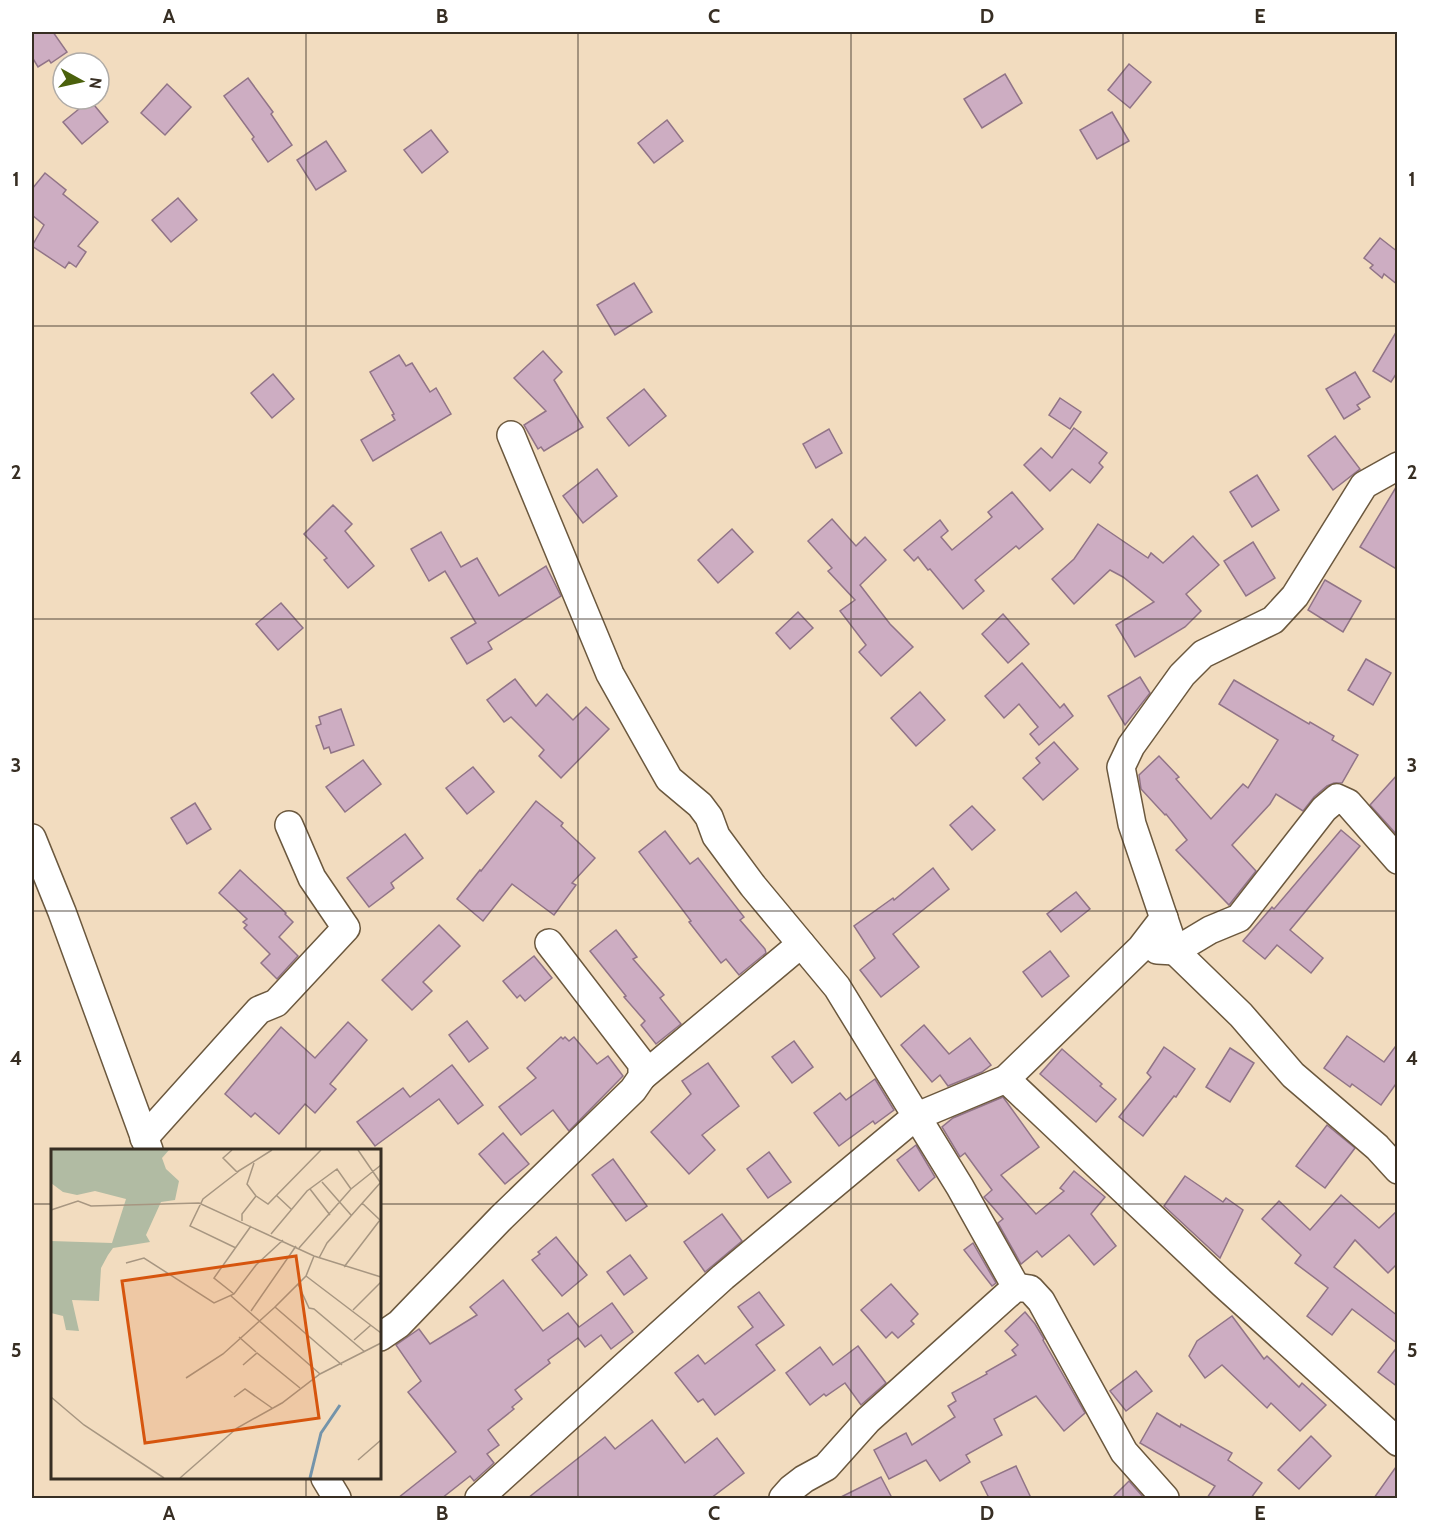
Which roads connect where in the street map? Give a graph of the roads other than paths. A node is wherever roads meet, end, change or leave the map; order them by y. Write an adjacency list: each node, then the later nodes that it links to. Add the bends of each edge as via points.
1 (511, 435): 8 (street, via 610,674 669,778 700,805 716,836)
2 (1398, 466): 6 (street, via 1364,485 1295,596 1273,620 1203,654 1182,675 1131,746 1121,766 1125,790 1132,824)
3 (289, 825): 14 (street, via 312,878 346,927 276,1003 260,1010)
4 (32, 838): 14 (street)
5 (1398, 860): 10 (street, via 1348,803 1337,798 1324,808 1239,918)
6 (1164, 918): 9 (street); 10 (street)
7 (549, 943): 11 (street, via 642,1064)
8 (801, 944): 11 (street); 13 (street, via 837,987)
9 (1141, 948): 10 (street); 12 (street)
10 (1175, 951): 15 (street, via 1241,1015 1293,1075)
11 (642, 1077): 17 (street, via 399,1324)
12 (1006, 1079): 13 (street); 18 (street)
13 (915, 1117): 16 (street); 21 (street, via 723,1277)
14 (147, 1144)
15 (1398, 1170)
16 (1016, 1287): 22 (street, via 868,1420 826,1467); 23 (street, via 1030,1289 1041,1301 1124,1452)
17 (381, 1336)
18 (1398, 1442)
19 (326, 1479): 20 (street)
20 (337, 1498)
21 (479, 1498)
22 (783, 1498)
23 (1165, 1498)

